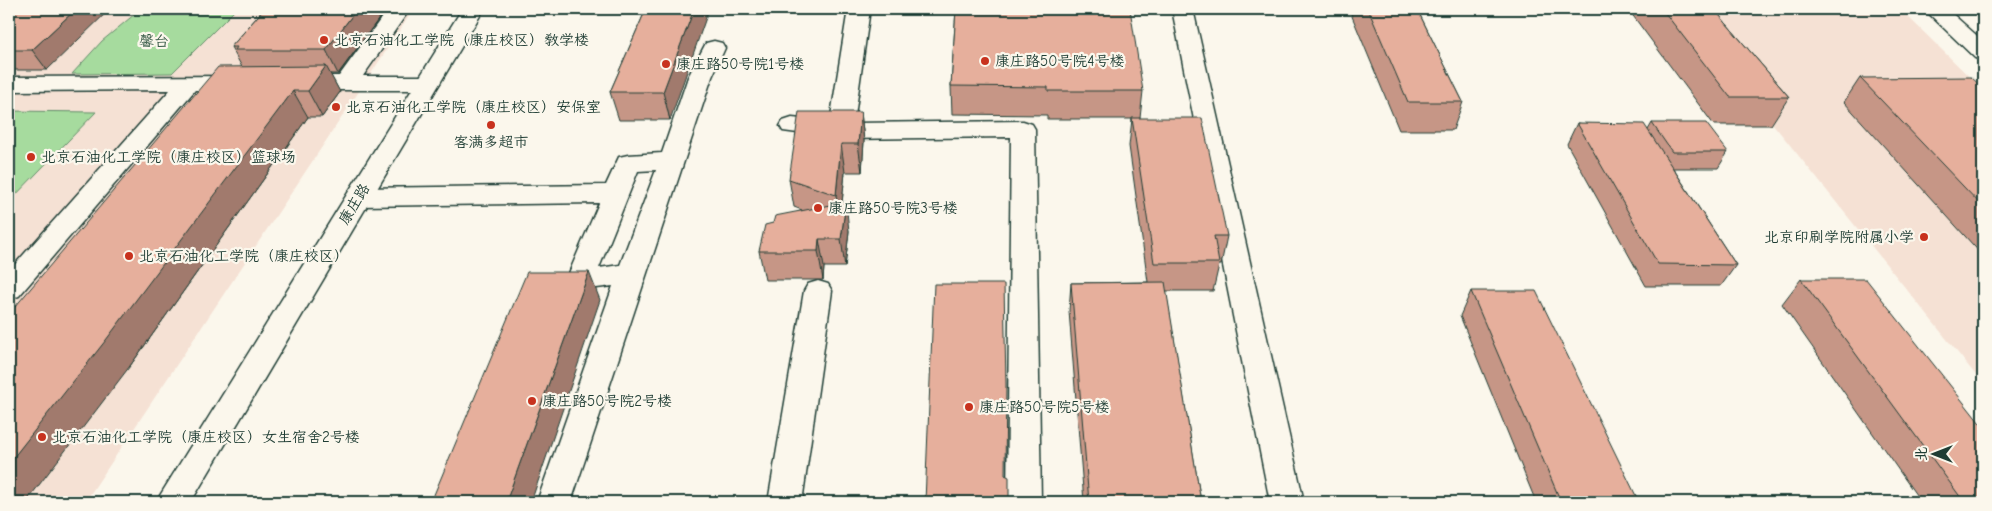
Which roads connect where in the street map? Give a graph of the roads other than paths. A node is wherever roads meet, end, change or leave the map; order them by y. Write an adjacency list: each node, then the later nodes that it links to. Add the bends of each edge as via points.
1 (399, 9): 9 (street)
2 (473, 9): 10 (street, 康庄路)
3 (859, 9): 13 (street)
4 (1182, 9): 24 (street)
5 (1935, 9): 7 (street)
6 (714, 48): 14 (street, via 700,77)
7 (1983, 52)
8 (189, 83): 9 (street); 11 (street); 18 (street)
9 (346, 83): 10 (street)
10 (428, 83): 16 (street, 康庄路)
11 (9, 84)
12 (792, 126): 13 (street)
13 (840, 131): 23 (street, via 1023,129)
14 (672, 161): 15 (street, via 628,164); 17 (street)
15 (614, 194): 16 (street); 17 (street, via 580,280)
16 (359, 197): 20 (street, 康庄路)
17 (631, 274): 21 (street)
18 (9, 289)
19 (818, 291): 22 (street)
20 (173, 502)
21 (554, 502)
22 (785, 502)
23 (1024, 502)
24 (1287, 502)

